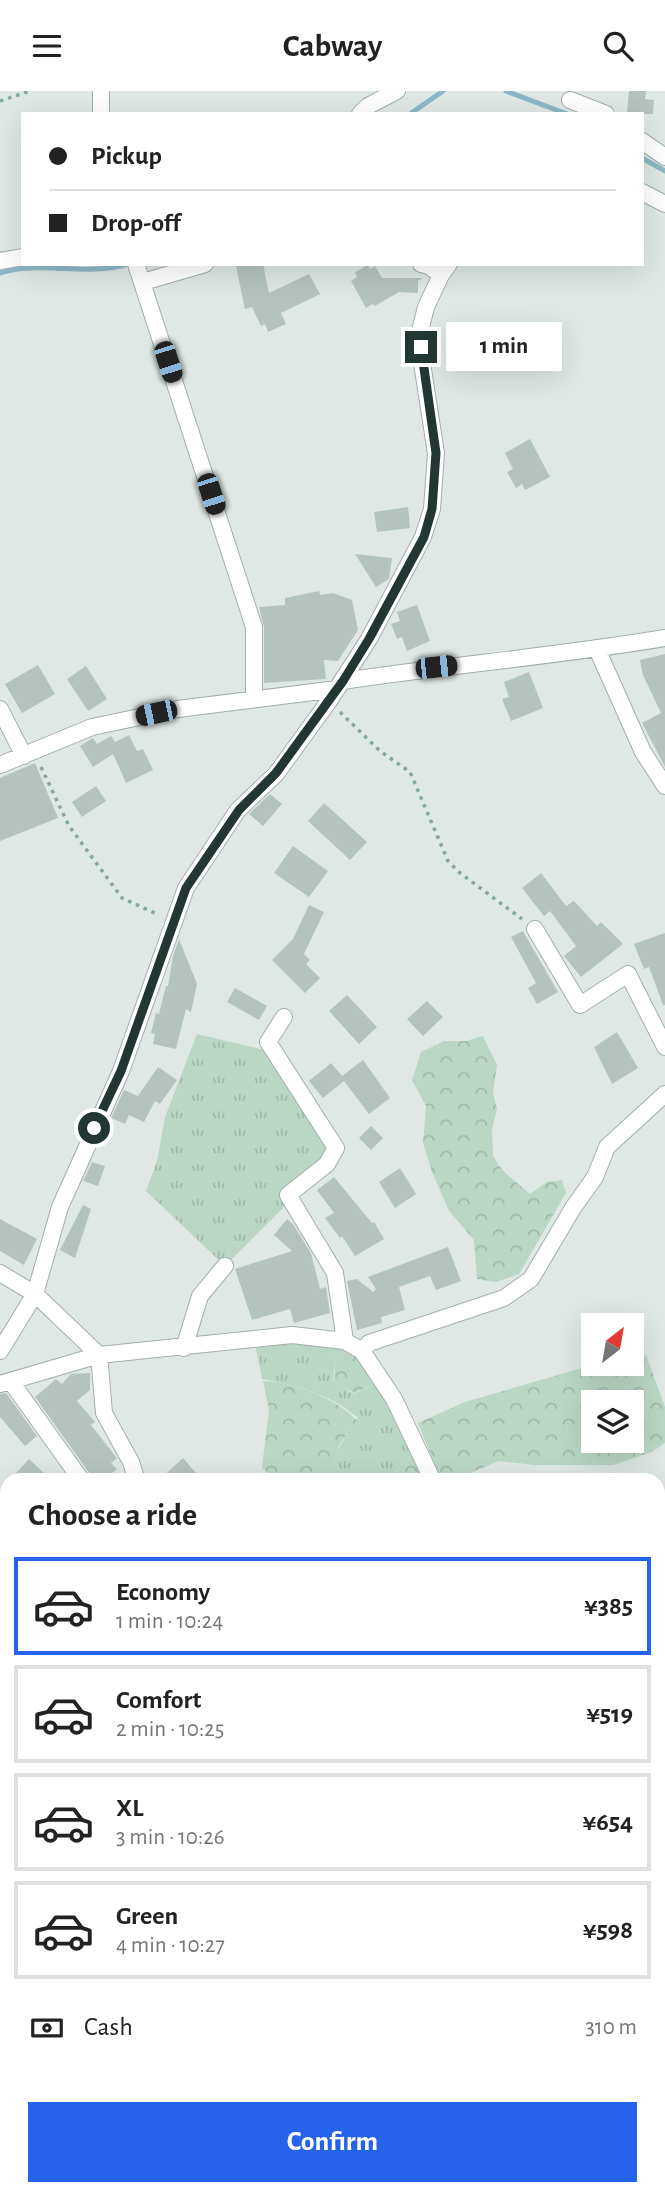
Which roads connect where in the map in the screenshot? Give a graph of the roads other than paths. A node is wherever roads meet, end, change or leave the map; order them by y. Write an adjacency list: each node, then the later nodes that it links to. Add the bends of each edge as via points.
1 (101, 91): 4 (street)
2 (397, 91): 5 (street)
3 (569, 102): 6 (street)
4 (101, 112)
5 (362, 112)
6 (600, 112)
7 (644, 142): 8 (street)
8 (665, 157)
9 (644, 193): 10 (street)
10 (665, 204)
11 (21, 257): 12 (street)
12 (0, 261)
13 (190, 266): 15 (street)
14 (445, 270): 18 (street, via 426,307 420,331 436,453 432,509 424,537)
15 (139, 273): 19 (street, via 254,627)
16 (665, 638): 17 (street)
17 (597, 649): 18 (street, via 436,667); 23 (street, via 643,752)
18 (336, 690): 19 (street); 30 (street, via 276,773 239,810 186,888 121,1071 60,1207)
19 (254, 699): 21 (street, via 92,727)
20 (0, 709): 21 (street)
21 (29, 754): 22 (street)
22 (0, 765)
23 (665, 786)
24 (535, 929): 26 (street, via 580,1005 628,974)
25 (284, 1017): 31 (street, via 268,1042 336,1148 327,1164 288,1195 335,1273)
26 (665, 1047)
27 (665, 1094): 34 (street, via 607,1147 596,1177 531,1279 504,1299 369,1343)
28 (225, 1266): 32 (street, via 200,1296)
29 (0, 1273): 30 (street)
30 (34, 1294): 33 (street); 35 (street)
31 (345, 1341): 32 (street, via 292,1335); 34 (street)
32 (184, 1348): 35 (street)
33 (0, 1351)
34 (362, 1351): 39 (street, via 394,1399)
35 (99, 1355): 36 (street); 38 (street, via 104,1413)
36 (6, 1384): 37 (street)
37 (76, 1473)
38 (134, 1473)
39 (429, 1473)

